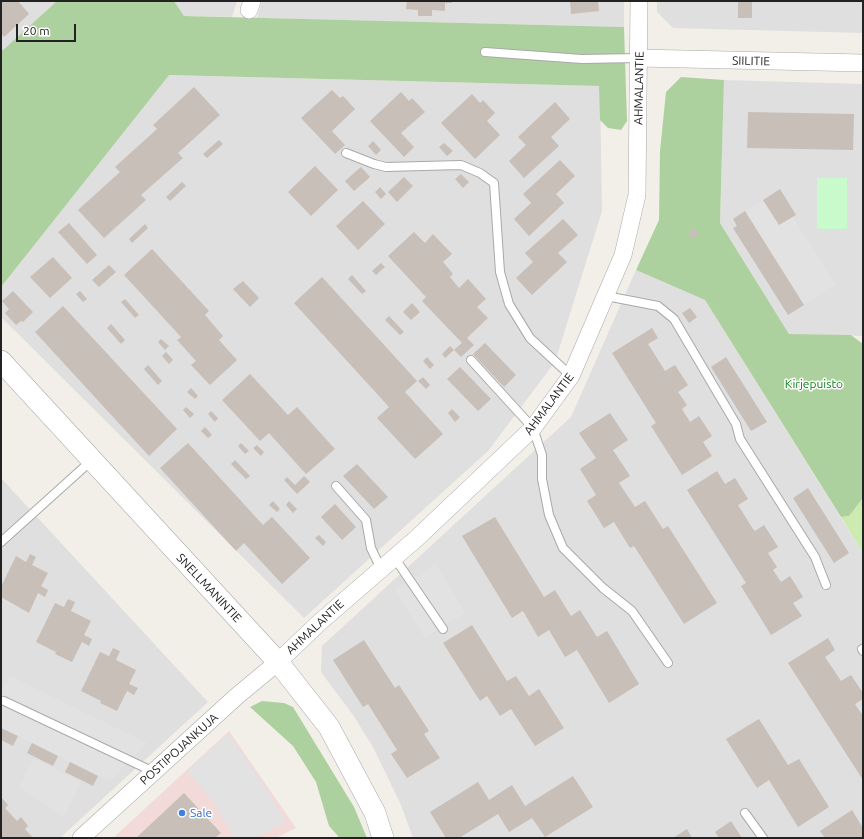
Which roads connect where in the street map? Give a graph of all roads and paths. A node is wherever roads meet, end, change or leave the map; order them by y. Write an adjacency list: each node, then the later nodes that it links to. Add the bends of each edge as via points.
1 (639, 1): 3 (street, AHMALANTIE)
2 (485, 52): 3 (lane, via 582,59)
3 (639, 58): 4 (street, SIILITIE); 6 (street, AHMALANTIE, via 637,195 623,255)
4 (863, 63)
5 (346, 153): 9 (lane, via 386,167 461,166 480,173 494,183 500,272 509,304 530,338)
6 (606, 296): 9 (street, AHMALANTIE); 16 (lane, via 658,306 674,319 736,424 740,439 815,558)
7 (471, 360): 10 (lane)
8 (1, 362): 11 (street, SNELLMANINTIE)
9 (571, 376): 10 (street, AHMALANTIE)
10 (532, 428): 14 (street, AHMALANTIE); 19 (lane, via 542,455 542,480 549,515 563,548 632,611)
11 (92, 460): 13 (lane); 18 (street, SNELLMANINTIE)
12 (336, 486): 15 (lane, via 366,520 371,548)
13 (1, 542)
14 (394, 557): 15 (street, AHMALANTIE); 17 (lane)
15 (381, 569): 18 (street, AHMALANTIE)
16 (826, 585)
17 (443, 629)
18 (278, 662): 21 (street, POSTIPOJANKUJA); 24 (street, SNELLMANINTIE, via 329,727 376,813)
19 (668, 663)
20 (4, 701): 21 (lane)
21 (154, 772): 23 (street, POSTIPOJANKUJA)
22 (745, 813): 25 (lane)
23 (81, 838)
24 (383, 838)
25 (763, 838)

